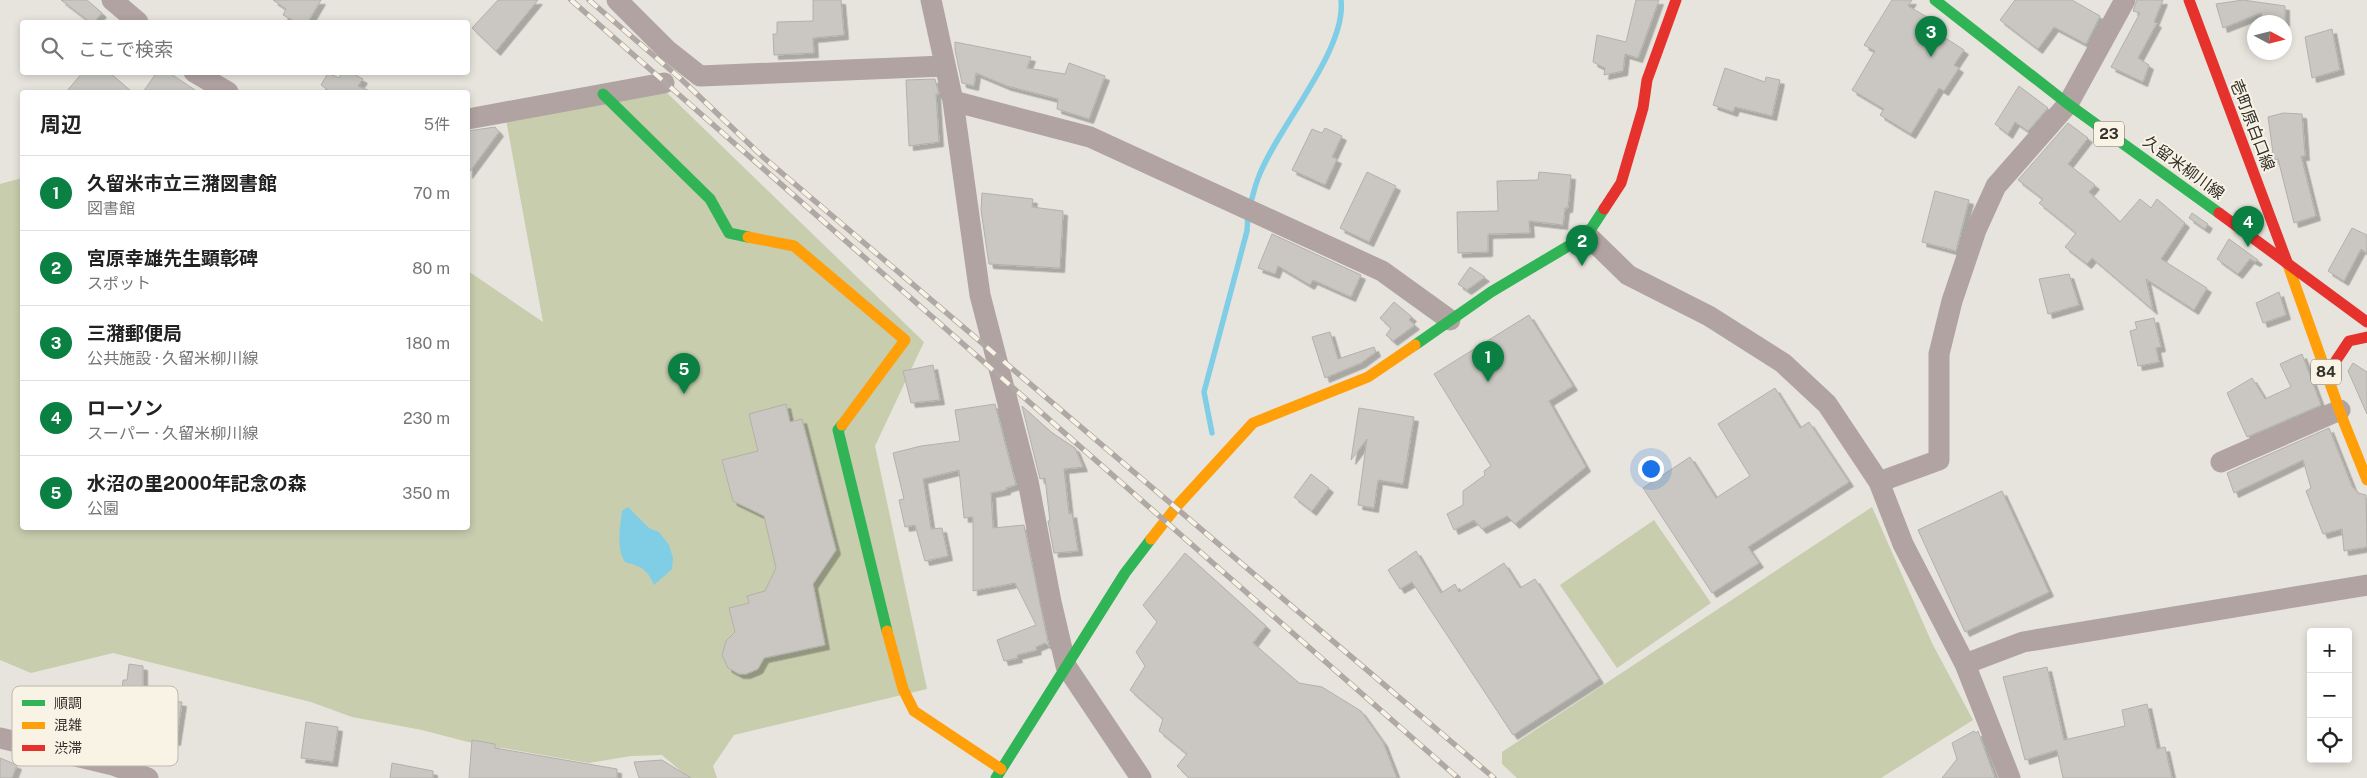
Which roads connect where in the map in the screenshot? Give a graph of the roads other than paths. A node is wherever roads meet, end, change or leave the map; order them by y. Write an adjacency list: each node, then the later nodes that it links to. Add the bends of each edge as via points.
1 (112, 0): 8 (street)
2 (617, 0): 9 (street, via 667,50 700,76)
3 (931, 0): 9 (street)
4 (1676, 0): 17 (street, via 1647,80 1643,108 1621,183)
5 (1935, 0): 15 (street, 久留米柳川線 / 23)
6 (2125, 0): 15 (street)
7 (2189, 0): 18 (street, 壱町原白口線)
8 (136, 20)
9 (944, 66): 14 (street)
10 (199, 75): 12 (street)
11 (664, 83): 13 (street)
12 (225, 90)
13 (603, 94): 16 (street); 31 (street, via 710,199 729,234 794,246 905,340 838,430 903,689 914,711)
14 (953, 102): 19 (street, via 1090,137 1382,271); 29 (street, via 980,295 1028,480)
15 (2068, 104): 18 (street, 久留米柳川線 / 23); 26 (street, via 1996,186 1976,230 1952,301 1939,354 1939,460)
16 (470, 119)
17 (1587, 235): 19 (street); 26 (street, via 1628,275 1708,316 1783,363 1827,404)
18 (2288, 262): 20 (street, 久留米柳川線 / 23); 22 (street, 84)
19 (1450, 320): 29 (street, via 1368,377 1253,423 1164,522 1125,573)
20 (2367, 322)
21 (2367, 337): 22 (street, via 2349,341)
22 (2327, 374): 23 (street, 84)
23 (2340, 410): 24 (street); 25 (street, 84)
24 (2221, 462)
25 (2367, 480)
26 (1879, 482): 28 (street, via 1903,544)
27 (2367, 585): 28 (street, via 2023,642)
28 (1965, 664): 34 (street)
29 (1066, 666): 31 (street); 33 (street)
30 (116, 766): 32 (street)
31 (998, 774)
32 (148, 778)
33 (1141, 778)
34 (2010, 778)

